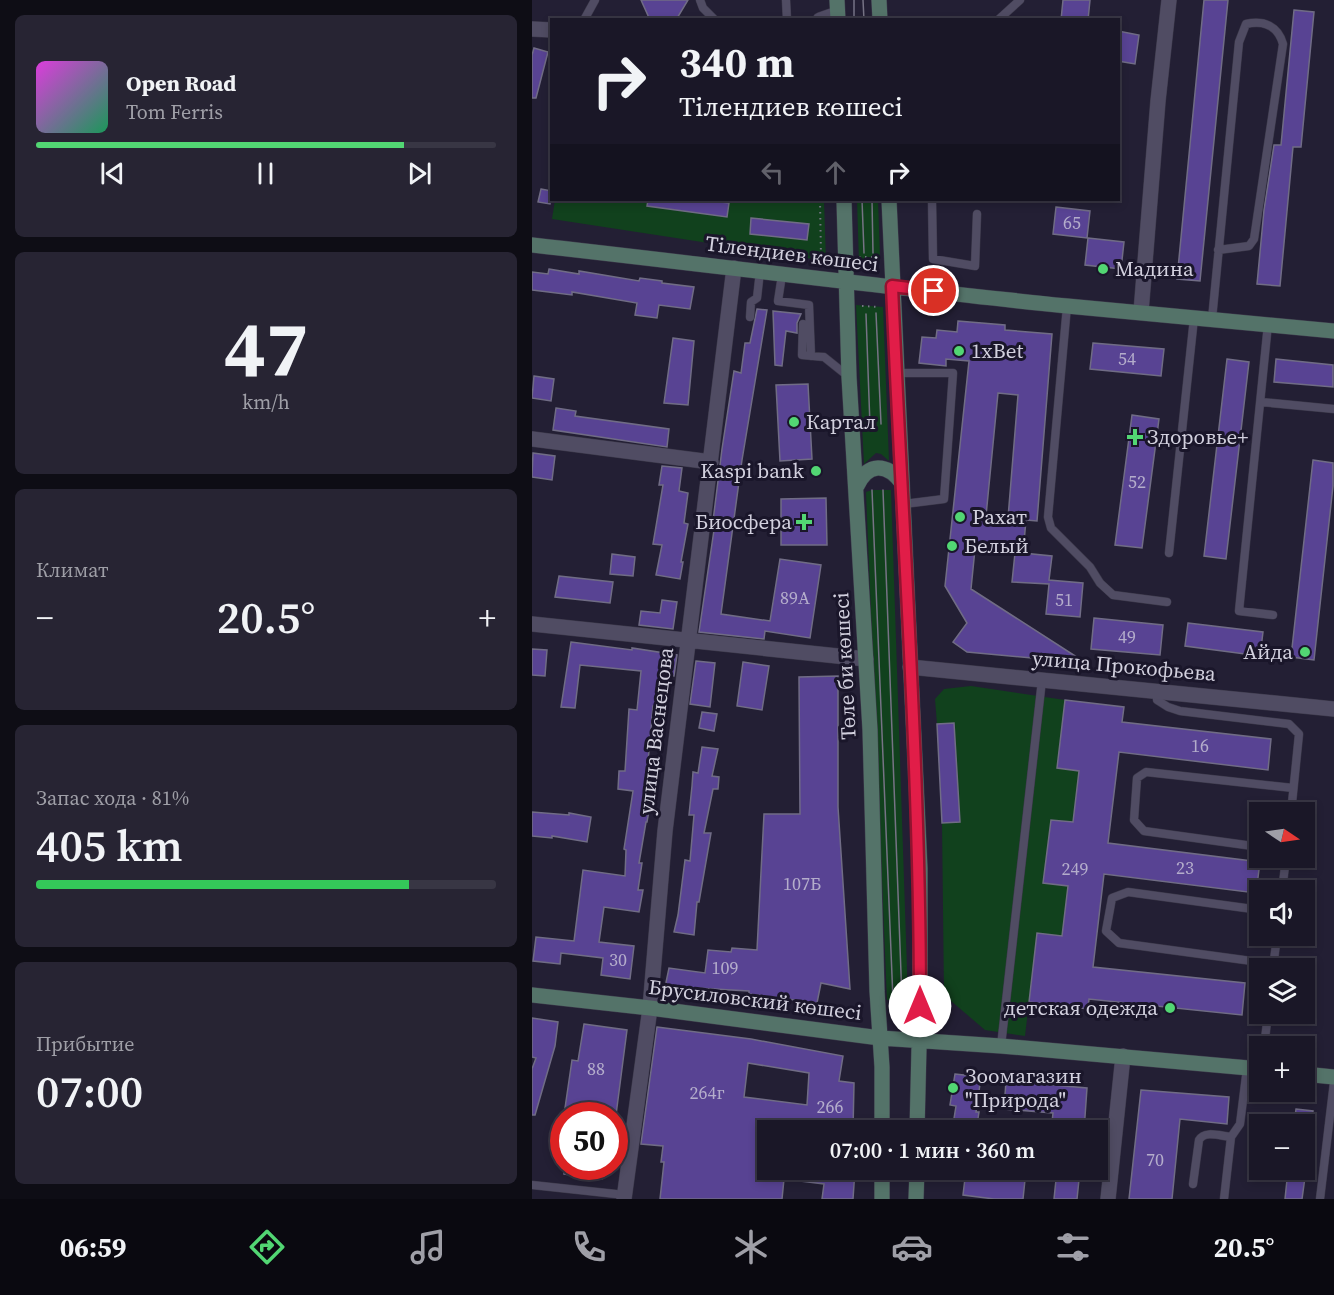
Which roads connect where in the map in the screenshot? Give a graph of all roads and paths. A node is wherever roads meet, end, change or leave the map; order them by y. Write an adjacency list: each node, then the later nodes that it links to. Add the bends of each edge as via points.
1 (595, 0): 7 (lane)
2 (700, 0): 8 (lane)
3 (786, 0): 9 (lane)
4 (879, 0): 10 (main road)
5 (1020, 0): 11 (lane)
6 (1170, 0): 32 (street)
7 (585, 18)
8 (713, 18)
9 (787, 18)
10 (880, 18)
11 (1000, 18)
12 (532, 28): 13 (street)
13 (550, 30)
14 (820, 201): 21 (path)
15 (844, 201): 27 (main road, Төле би көшесі)
16 (889, 201): 28 (main road)
17 (932, 201): 18 (lane, via 933,259 974,266)
18 (977, 214)
19 (532, 245): 24 (main road, Тілендиев көшесі)
20 (1218, 250): 20 (lane, via 1239,42 1246,24 1256,22 1280,34 1283,44 1254,239 1249,246); 35 (lane)
21 (821, 257)
22 (859, 257): 23 (path)
23 (880, 257)
24 (734, 268): 25 (main road, Тілендиев көшесі); 45 (street, улица Васнецова)
25 (760, 271): 26 (main road, Тілендиев көшесі); 33 (lane)
26 (782, 275): 27 (main road, Тілендиев көшесі); 39 (lane, via 778,301 809,305)
27 (846, 282): 28 (main road, Тілендиев көшесі); 41 (main road, Төле би көшесі)
28 (892, 286): 30 (main road, Тілендиев көшесі); 40 (main road)
29 (856, 305): 31 (path)
30 (1068, 306): 32 (main road, Тілендиев көшесі); 50 (lane, via 1048,517 1051,528 1113,595)
31 (883, 308)
32 (1141, 312): 34 (main road, Тілендиев көшесі)
33 (750, 317)
34 (1194, 318): 35 (main road, Тілендиев көшесі); 49 (lane)
35 (1212, 319): 37 (main road, Тілендиев көшесі)
36 (803, 324): 39 (lane, via 802,355)
37 (1268, 324): 38 (main road, Тілендиев көшесі); 42 (lane)
38 (1333, 331)
39 (811, 356): 41 (lane, via 824,357)
40 (896, 373): 46 (main road); 48 (lane, via 953,372 944,499)
41 (849, 377): 47 (main road, Төле би көшесі)
42 (1261, 402): 43 (lane); 51 (lane, via 1239,610)
43 (1333, 409)
44 (532, 439): 45 (street)
45 (711, 462): 53 (street, улица Васнецова)
46 (902, 483): 47 (main road, via 895,473 877,468 868,470); 48 (main road)
47 (857, 486): 54 (main road, Төле би көшесі)
48 (904, 504): 55 (main road)
49 (1169, 553)
50 (1167, 602)
51 (1273, 615)
52 (532, 624): 53 (street)
53 (688, 640): 54 (street); 67 (street, улица Васнецова)
54 (866, 659): 68 (main road, Төле би көшесі)
55 (910, 667): 56 (street, улица Прокофьева); 69 (main road, via 920,868)
56 (1042, 680): 57 (street, улица Прокофьева); 70 (lane)
57 (1157, 690): 58 (street, улица Прокофьева); 59 (lane, via 1157,700 1180,711 1289,724 1299,734)
58 (1333, 709)
59 (1293, 788): 60 (lane); 61 (lane, via 1146,772 1137,778 1134,820 1144,831)
60 (1292, 802)
61 (1249, 845)
62 (1249, 908): 63 (lane, via 1128,892 1111,898 1106,931 1119,943)
63 (1249, 963)
64 (532, 995): 67 (main road, Брусиловский көшесі)
65 (889, 1006): 66 (path)
66 (908, 1006)
67 (649, 1008): 68 (main road, Брусиловский көшесі); 84 (street, улица Васнецова)
68 (880, 1038): 69 (main road, Брусиловский көшесі); 77 (main road, Төле би көшесі)
69 (919, 1040): 70 (main road, Брусиловский көшесі); 78 (main road)
70 (1001, 1046): 71 (main road, Брусиловский көшесі)
71 (1123, 1056): 72 (main road, Брусиловский көшесі); 87 (street)
72 (1249, 1069)
73 (1315, 1075): 74 (main road)
74 (1333, 1077)
75 (1333, 1082): 89 (lane)
76 (1249, 1086): 79 (lane, via 1240,1124)
77 (882, 1120)
78 (917, 1120)
79 (1231, 1137): 82 (lane, via 1201,1136); 88 (lane)
80 (882, 1180): 85 (main road)
81 (917, 1180): 86 (main road)
82 (1193, 1184)
83 (532, 1185): 84 (lane)
84 (624, 1197)
85 (882, 1199)
86 (916, 1199)
87 (1108, 1199)
88 (1224, 1199)
89 (1320, 1199)

